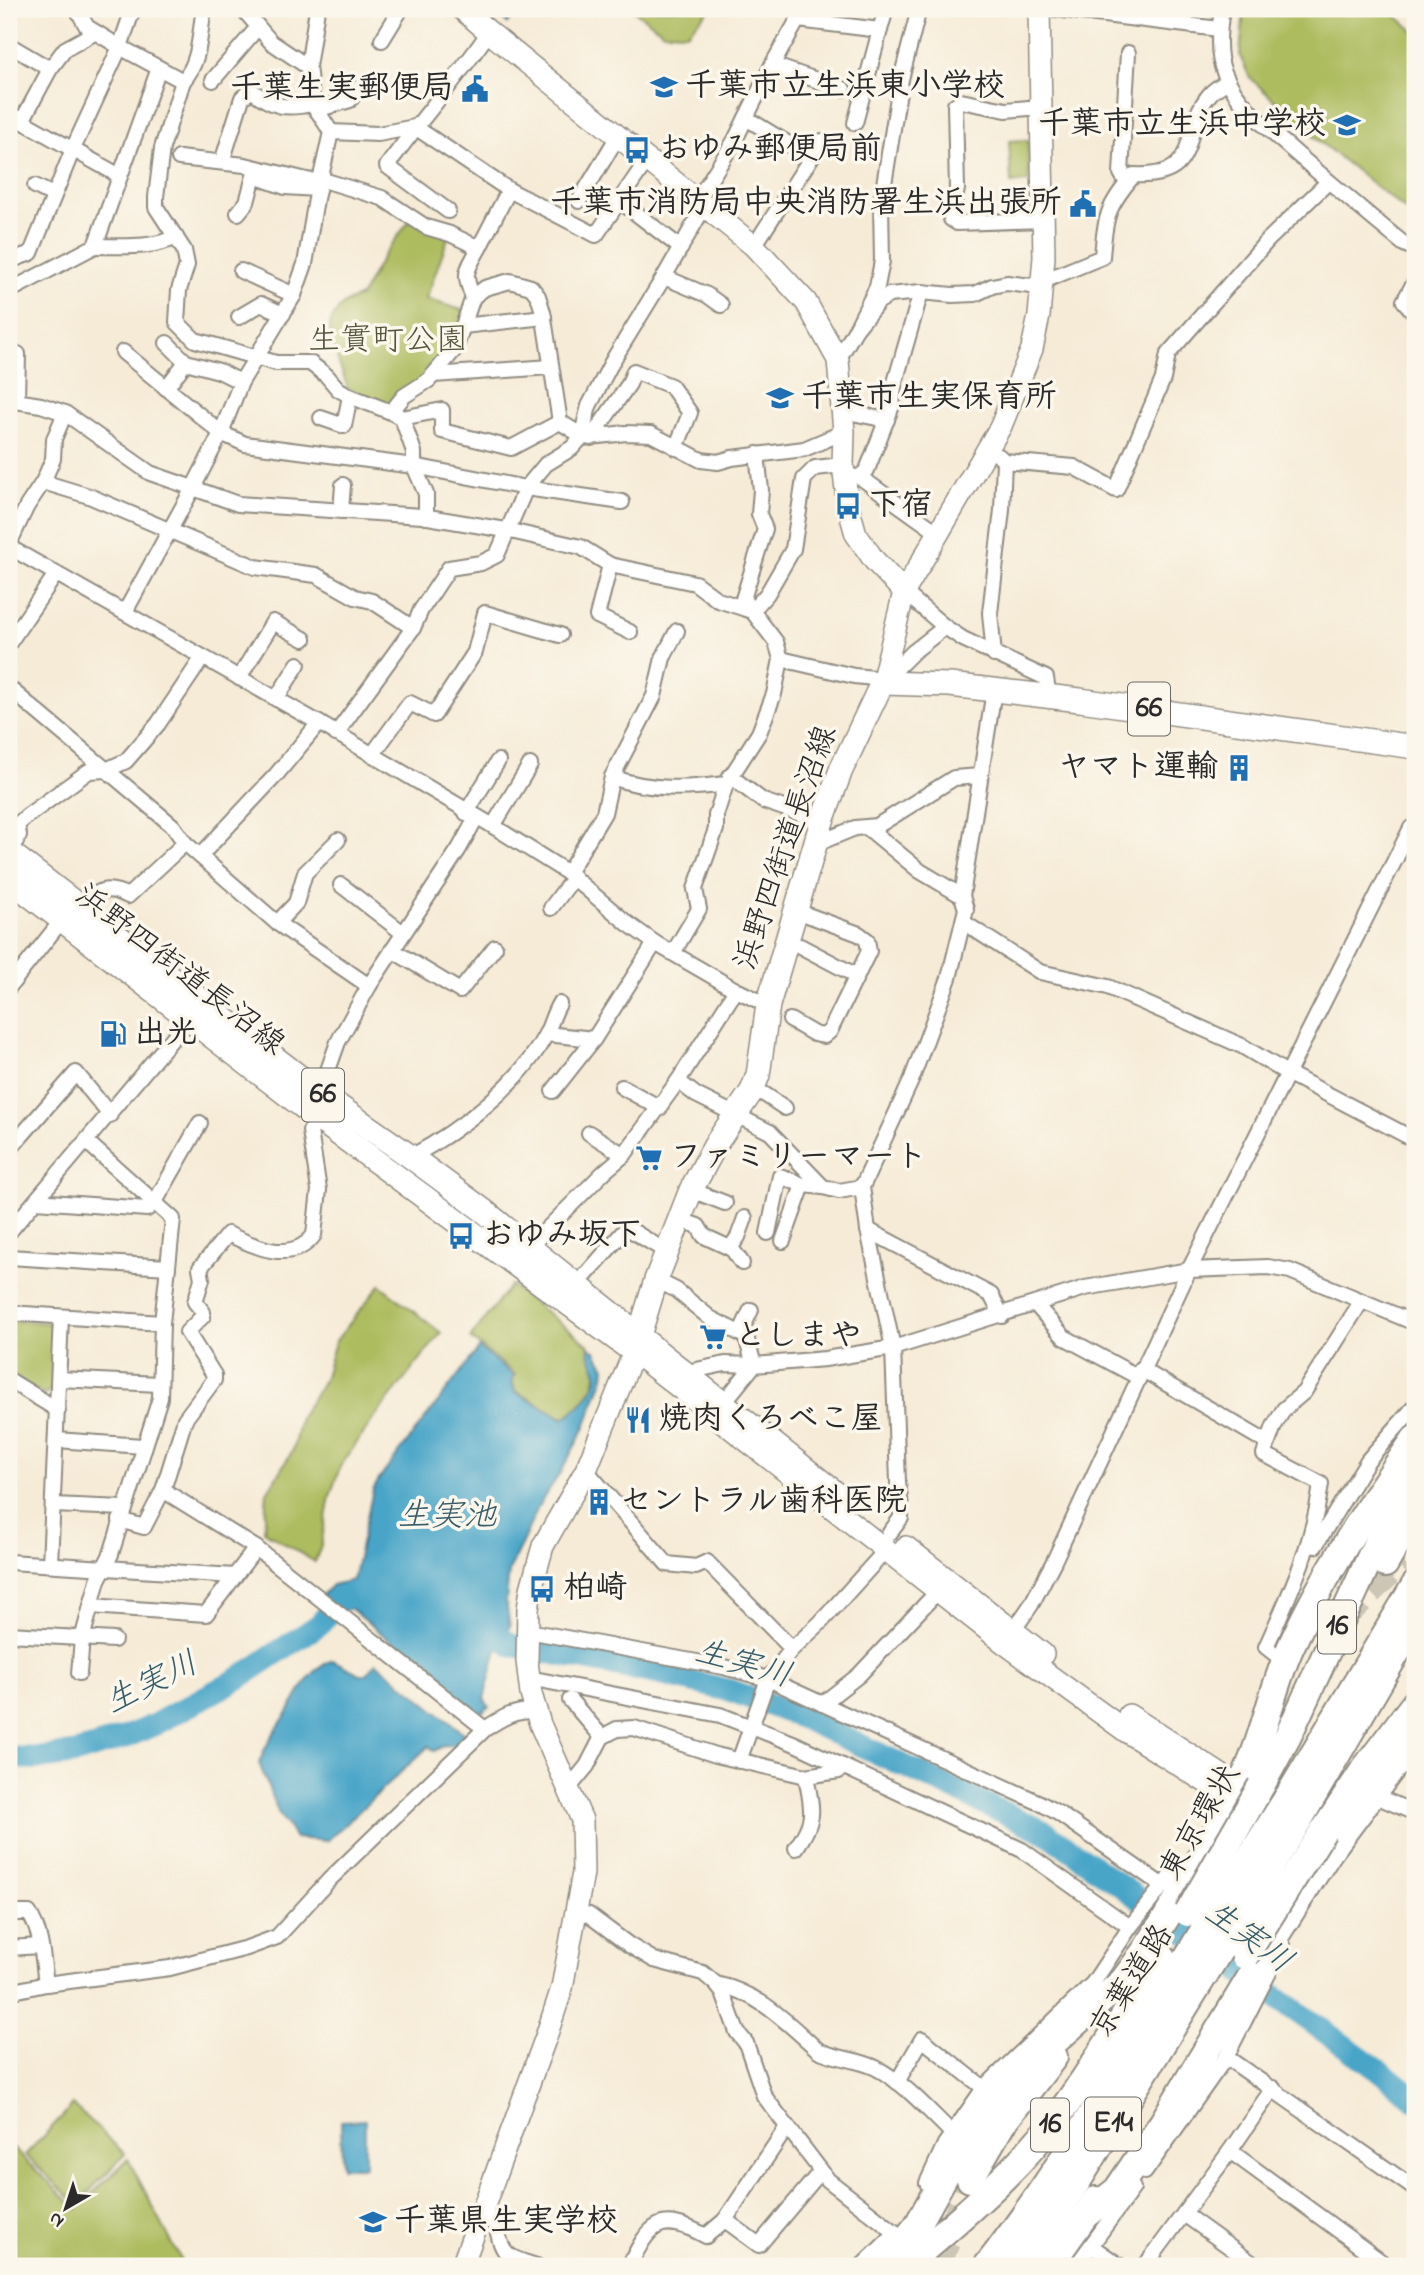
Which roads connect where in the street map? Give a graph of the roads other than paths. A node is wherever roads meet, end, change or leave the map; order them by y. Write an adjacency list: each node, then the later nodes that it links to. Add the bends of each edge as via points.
1 (77, 9): 17 (street)
2 (133, 9): 21 (street)
3 (204, 9): 28 (street, via 199,48)
4 (243, 9): 14 (street)
5 (317, 9): 24 (street)
6 (401, 9): 19 (street)
7 (886, 9): 16 (street)
8 (919, 9): 80 (street, via 901,79 881,203 882,261 877,287)
9 (1039, 9): 33 (street)
10 (1055, 9): 15 (street)
11 (1222, 9): 15 (street)
12 (466, 10): 18 (street)
13 (801, 14): 16 (street); 23 (street)
14 (258, 27): 24 (street); 27 (street)
15 (1219, 29): 29 (street, via 1222,69)
16 (880, 30): 36 (street)
17 (94, 33): 21 (street); 26 (street, via 65,49)
18 (489, 33): 37 (street); 39 (street)
19 (382, 40)
20 (9, 45): 26 (street)
21 (120, 47): 25 (street); 41 (street)
22 (1128, 54): 48 (street, via 1121,173)
23 (772, 65): 31 (street); 35 (street)
24 (308, 67): 32 (street)
25 (159, 68): 28 (street); 46 (street)
26 (50, 69): 34 (street)
27 (214, 80)
28 (183, 81): 59 (street, via 162,148 156,197 156,207)
29 (1228, 81): 47 (street, via 1265,126); 48 (street, via 1210,93 1174,169 1154,176 1135,175)
30 (361, 86): 32 (street, via 349,100)
31 (843, 89)
32 (314, 107): 38 (street); 45 (street, via 285,109 251,90 242,99)
33 (1041, 107): 58 (street); 58 (street, via 1006,110 961,101 955,105 957,189 951,219 957,223)
34 (15, 117): 41 (street)
35 (746, 118): 42 (street); 55 (street)
36 (855, 123)
37 (415, 127): 38 (street, via 378,134); 51 (street); 56 (street, via 387,166)
38 (331, 132): 49 (street)
39 (618, 136): 44 (street); 53 (street)
40 (822, 141): 42 (street)
41 (73, 149): 46 (street); 52 (street)
42 (810, 157): 61 (street)
43 (179, 158): 45 (street)
44 (648, 159): 54 (street); 55 (street)
45 (222, 162): 49 (street)
46 (120, 176): 60 (street)
47 (1328, 182): 64 (street); 103 (street, via 1268,240 1168,354 1163,379 1116,490 1074,467)
48 (1127, 183): 69 (street, via 1109,208 1102,257)
49 (319, 184): 57 (street, via 285,187 254,176 247,202); 62 (street, via 382,198 426,227); 72 (street, via 305,264)
50 (35, 186): 52 (street)
51 (509, 190): 54 (street, via 596,235); 62 (street)
52 (53, 195): 65 (street, via 31,253)
53 (579, 201)
54 (620, 201): 63 (street)
55 (702, 202): 61 (street); 63 (street)
56 (448, 211)
57 (238, 213)
58 (1044, 220): 69 (street)
59 (176, 237): 60 (street, via 166,242); 84 (street, via 187,265 179,290 177,322 195,340)
60 (95, 246): 70 (street)
61 (754, 246): 85 (street, via 806,302)
62 (479, 248): 73 (street, via 466,280)
63 (681, 248): 67 (street)
64 (1415, 249)
65 (9, 261)
66 (241, 271): 72 (street)
67 (664, 277): 74 (street); 100 (street, via 589,406)
68 (1415, 281): 76 (street, via 1404,301)
69 (1043, 282): 71 (street, via 1031,286 1007,283 975,294); 103 (street, via 1032,349)
70 (9, 291)
71 (920, 292): 80 (street, via 889,295); 97 (street)
72 (294, 295): 75 (street)
73 (473, 297): 78 (street, via 510,281 531,287); 79 (street)
74 (721, 305)
75 (283, 314): 77 (street, via 261,304); 84 (street)
76 (1415, 314)
77 (239, 317)
78 (544, 317): 79 (street); 87 (street)
79 (463, 327): 88 (street, via 455,349)
80 (856, 329): 85 (street)
81 (167, 343): 86 (street)
82 (123, 352): 90 (street)
83 (9, 354): 92 (street, via 18,354)
84 (257, 357): 89 (street); 91 (street, via 276,363 310,363)
85 (838, 360): 96 (street)
86 (186, 362): 89 (street); 90 (street)
87 (551, 367): 88 (street); 98 (street)
88 (433, 375): 94 (street, via 404,396)
89 (241, 382): 99 (street)
90 (166, 388): 99 (street)
91 (350, 396): 94 (street); 95 (street, via 344,426)
92 (13, 400): 93 (street)
93 (65, 414): 106 (street); 108 (street, via 150,473)
94 (396, 415): 98 (street, via 442,410 442,431 510,448); 104 (street, via 414,452)
95 (321, 418)
96 (843, 421): 97 (street); 102 (street, via 804,449); 105 (street)
97 (887, 421): 105 (street, via 867,470)
98 (560, 422): 100 (street)
99 (221, 433): 104 (street, via 245,444); 108 (street)
100 (586, 438): 101 (street, via 651,434); 101 (street, via 629,384 634,371 671,386 690,413); 109 (street, via 547,464)
101 (676, 447): 102 (street, via 718,462)
102 (757, 454): 120 (street, via 759,513 765,529 743,599)
103 (997, 454): 115 (street); 129 (street, via 1002,510 990,613)
104 (414, 466): 109 (street); 112 (street, via 426,494)
105 (850, 473): 115 (street); 119 (street, via 848,506 856,534); 120 (street, via 815,468 804,480 793,549)
106 (43, 482): 113 (street); 116 (street)
107 (343, 485): 111 (street)
108 (193, 488): 111 (street, via 238,504); 113 (street)
109 (526, 488): 110 (street); 114 (street)
110 (622, 502)
111 (341, 511): 112 (street)
112 (426, 517): 114 (street)
113 (171, 530): 121 (street); 122 (street, via 254,567 316,575 355,597 372,601)
114 (506, 530): 117 (street, via 581,548); 122 (street, via 497,555 481,564 449,568)
115 (937, 532): 119 (street)
116 (9, 545): 118 (street)
117 (610, 565): 120 (street, via 695,583 718,600); 125 (street, via 597,616)
118 (56, 574): 121 (street); 128 (street)
119 (904, 592): 123 (street); 134 (street)
120 (752, 611): 131 (street, via 776,642)
121 (125, 612): 130 (street)
122 (414, 628): 140 (street)
123 (945, 628): 129 (street); 134 (street)
124 (677, 631): 147 (street, via 663,658 654,696)
125 (630, 632)
126 (560, 635): 142 (street, via 485,613 475,652 435,715 410,703)
127 (304, 639): 133 (street, via 272,622)
128 (9, 643)
129 (994, 655): 137 (street, via 1046,678)
130 (203, 657): 133 (street); 145 (street, via 158,724 126,761)
131 (781, 659): 134 (street); 148 (street, via 759,733)
132 (298, 664): 138 (street)
133 (239, 678): 138 (street)
134 (882, 683): 136 (main road, 66); 150 (main road, 浜野四街道長沼線)
135 (9, 688): 145 (street)
136 (994, 690): 137 (main road, 66); 146 (street)
137 (1049, 698): 141 (main road, 66)
138 (276, 699): 139 (street)
139 (319, 723): 140 (street); 158 (street)
140 (336, 734): 142 (street)
141 (1415, 747)
142 (372, 755): 149 (street)
143 (498, 761): 149 (street)
144 (530, 765): 151 (street)
145 (106, 769): 155 (street, via 173,826); 157 (street, via 89,771 17,825 19,835)
146 (980, 776): 152 (street, via 954,778); 162 (street)
147 (612, 777): 148 (street, via 682,790); 159 (street, via 604,813)
148 (728, 780): 150 (street, via 763,801); 173 (street, via 695,888 699,909)
149 (471, 815): 151 (street); 168 (street, via 459,849)
150 (822, 821): 156 (main road, 浜野四街道長沼線)
151 (493, 827): 159 (street)
152 (868, 828): 156 (street, via 855,828); 162 (street, via 920,871)
153 (1415, 831): 184 (street, via 1412,828)
154 (338, 839): 167 (street, via 305,873 296,903)
155 (185, 843): 158 (street); 165 (street, via 128,896 117,890 100,891)
156 (816, 844): 164 (main road, 浜野四街道長沼線)
157 (10, 853): 165 (main road, 浜野四街道長沼線 / 66)
158 (200, 856): 167 (street)
159 (571, 875): 163 (street); 169 (street)
160 (9, 879): 165 (main road, 浜野四街道長沼線 / 66)
161 (341, 884): 168 (street)
162 (962, 896): 166 (street)
163 (551, 908)
164 (794, 910): 174 (street, via 867,940 869,951); 179 (main road, 浜野四街道長沼線)
165 (71, 914): 176 (street); 180 (main road, 浜野四街道長沼線 / 66)
166 (963, 922): 184 (street, via 1040,972 1108,987 1242,1046); 204 (street, via 949,978 911,1081)
167 (277, 923): 175 (street)
168 (403, 933): 172 (street)
169 (655, 943): 173 (street); 183 (street)
170 (800, 946): 174 (street)
171 (495, 947): 172 (street, via 460,991)
172 (392, 950): 175 (street)
173 (673, 953): 177 (street)
174 (857, 976): 181 (street, via 824,1036)
175 (369, 986): 189 (street, via 338,1042)
176 (9, 987)
177 (736, 990): 179 (street); 185 (street)
178 (559, 1004): 182 (street)
179 (768, 1005): 188 (main road, 浜野四街道長沼線)
180 (196, 1011): 189 (main road, 浜野四街道長沼線 / 66); 192 (street); 194 (main road, 浜野四街道長沼線 / 66)
181 (790, 1020)
182 (546, 1034): 183 (street); 201 (street, via 502,1089 448,1137)
183 (594, 1039): 187 (street)
184 (1287, 1073): 197 (street); 221 (street)
185 (678, 1082): 190 (street); 193 (street)
186 (622, 1087): 190 (street)
187 (553, 1091)
188 (752, 1091): 191 (street); 193 (main road, 浜野四街道長沼線)
189 (320, 1093): 201 (main road, 浜野四街道長沼線 / 66)
190 (660, 1108): 200 (street)
191 (785, 1108)
192 (110, 1115): 198 (street); 199 (street, via 76,1073)
193 (735, 1116): 203 (street, via 770,1132); 205 (main road, 浜野四街道長沼線)
194 (320, 1120): 232 (street, via 310,1132 319,1190 313,1235 302,1246 280,1251 257,1249 228,1234 200,1268 202,1279 195,1302 203,1316); 234 (main road, 浜野四街道長沼線 / 66)
195 (200, 1123): 207 (street)
196 (589, 1133): 200 (street)
197 (1415, 1140)
198 (86, 1142): 206 (street); 207 (street)
199 (9, 1150)
200 (624, 1155): 215 (street)
201 (411, 1157): 215 (main road, 浜野四街道長沼線 / 66)
202 (803, 1185): 203 (street); 213 (street, via 780,1176); 214 (street)
203 (823, 1187): 204 (street, via 839,1191)
204 (862, 1187): 211 (street)
205 (691, 1190): 208 (street); 210 (main road, 浜野四街道長沼線)
206 (36, 1201): 207 (street, via 147,1209); 212 (street)
207 (155, 1202): 220 (street, via 173,1219)
208 (725, 1203)
209 (745, 1218): 216 (street)
210 (678, 1219): 216 (street, via 698,1226 704,1236); 217 (main road, 浜野四街道長沼線)
211 (868, 1230): 228 (street, via 990,1295); 235 (street)
212 (9, 1232)
213 (768, 1233)
214 (783, 1241)
215 (528, 1248): 223 (main road, 浜野四街道長沼線 / 66)
216 (730, 1248): 219 (street)
217 (667, 1252): 222 (main road, 浜野四街道長沼線); 223 (street, via 625,1230)
218 (9, 1257): 220 (street)
219 (742, 1263)
220 (168, 1267): 231 (street)
221 (1189, 1270): 224 (street, via 1268,1267); 225 (street, via 1086,1288); 238 (street)
222 (656, 1280): 233 (street); 234 (main road, 浜野四街道長沼線)
223 (576, 1286): 234 (main road, 浜野四街道長沼線 / 66)
224 (1361, 1302): 230 (street); 247 (street, via 1304,1392 1284,1409)
225 (1036, 1305): 228 (street); 238 (street, via 1064,1337)
226 (751, 1310): 233 (street)
227 (9, 1313): 229 (street)
228 (1002, 1316): 235 (street)
229 (61, 1317): 231 (street); 239 (street)
230 (1415, 1324)
231 (162, 1327): 232 (street); 241 (street)
232 (187, 1332): 251 (street, via 215,1375 185,1419)
233 (743, 1335): 236 (street)
234 (637, 1344): 237 (street); 249 (street); 255 (street)
235 (893, 1348): 236 (street); 255 (street, via 901,1518)
236 (754, 1365): 237 (street, via 725,1364); 242 (street)
237 (687, 1372): 242 (street)
238 (1139, 1373): 247 (street); 267 (street, via 1054,1561)
239 (59, 1379): 241 (street); 244 (street)
240 (9, 1380): 244 (street)
241 (159, 1384): 248 (street, via 160,1398)
242 (724, 1402): 255 (street)
243 (1415, 1406): 260 (street, via 1368,1460)
244 (58, 1410): 246 (street)
245 (1415, 1439): 273 (highway, via 1350,1538)
246 (57, 1440): 248 (street); 252 (street)
247 (1268, 1443): 260 (street, via 1264,1454 1321,1484 1317,1520)
248 (144, 1446): 254 (street)
249 (586, 1470): 266 (street, via 543,1546 531,1589); 272 (street, via 667,1564 696,1567 707,1562)
250 (1415, 1470): 283 (highway, 東京環状 / 16)
251 (163, 1490): 254 (street, via 144,1527); 256 (street)
252 (53, 1505): 254 (street); 258 (street)
253 (1415, 1512): 283 (highway)
254 (122, 1514): 259 (street)
255 (888, 1542): 263 (street); 267 (street); 272 (street, via 821,1623)
256 (256, 1548): 261 (street); 282 (street)
257 (9, 1562): 258 (street)
258 (50, 1564): 259 (street)
259 (104, 1568): 261 (street); 264 (street)
260 (1301, 1568): 273 (street, via 1266,1647)
261 (235, 1576): 264 (street, via 206,1614)
262 (1415, 1585): 292 (highway, 京葉道路 / E14)
263 (938, 1591): 279 (street, via 859,1675); 289 (street, via 1075,1695)
264 (91, 1606): 269 (street)
265 (1415, 1621): 292 (highway, 京葉道路 / E14)
266 (528, 1631): 275 (street); 276 (street)
267 (1013, 1631): 289 (street, via 1082,1683)
268 (9, 1634): 269 (street)
269 (82, 1639): 270 (street); 274 (street)
270 (114, 1640)
271 (1315, 1645): 289 (highway, via 1296,1673)
272 (792, 1649): 276 (street)
273 (1284, 1661): 289 (highway)
274 (79, 1673)
275 (529, 1678): 280 (street); 281 (street, via 720,1715)
276 (768, 1679): 279 (street); 281 (street)
277 (570, 1700): 284 (street)
278 (1415, 1703): 294 (highway, 東京環状 / 16, via 1363,1771)
279 (822, 1704): 297 (street, via 1040,1803)
280 (536, 1711): 282 (street, via 506,1714); 290 (street)
281 (750, 1726): 286 (street); 287 (street)
282 (485, 1729): 304 (street, via 277,1937 170,1968)
283 (1288, 1736): 289 (highway, 東京環状 / 16)
284 (602, 1737): 286 (street, via 617,1729 634,1728); 290 (street)
285 (1415, 1745): 291 (highway)
286 (739, 1761): 288 (street)
287 (843, 1766): 288 (street, via 839,1771); 303 (street, via 1022,1850)
288 (806, 1776): 295 (street, via 812,1819)
289 (1246, 1784): 294 (street, via 1309,1847); 296 (highway); 303 (highway, 東京環状 / 16, bridge)
290 (568, 1789): 299 (street, via 584,1832)
291 (1371, 1794): 293 (street); 294 (highway)
292 (1295, 1806): 303 (highway, 京葉道路 / E14, bridge)
293 (1415, 1813)
294 (1326, 1842): 300 (highway); 303 (highway, 東京環状 / 16, bridge)
295 (796, 1848)
296 (1194, 1870): 297 (highway); 300 (street)
297 (1169, 1894): 303 (highway)
298 (9, 1913): 301 (street, via 29,1913)
299 (577, 1913): 305 (street, via 589,1916 654,1960 704,1973); 318 (street, via 562,1988)
300 (1276, 1934): 303 (highway, via 1264,1969)
301 (40, 1946): 302 (street); 304 (street)
302 (9, 1948)
303 (1192, 1972): 307 (highway, via 1124,1980); 308 (street); 310 (street, via 1093,1983); 316 (highway, 東京環状 / 16, via 1012,2169); 330 (highway, 京葉道路 / E14); 331 (highway, 京葉道路 / E14, via 1079,2179); 332 (highway, via 1163,2122 1117,2190 1088,2213)
304 (46, 1984): 306 (street)
305 (716, 1984): 309 (street, via 733,1987 775,2011 818,2050 862,2062); 312 (street, via 737,2032 747,2043 764,2096)
306 (9, 1992)
307 (1100, 2002): 316 (highway, via 1002,2124); 327 (highway, via 1000,2090 969,2132 918,2226)
308 (1226, 2057): 311 (street); 322 (street)
309 (897, 2082): 310 (street, via 922,2039); 313 (street)
310 (984, 2088): 313 (street)
311 (1273, 2088): 314 (street); 317 (street)
312 (787, 2127): 315 (street); 320 (street)
313 (952, 2133): 321 (street, via 919,2200)
314 (1230, 2151): 319 (street); 336 (street)
315 (821, 2171): 320 (street, via 759,2245); 321 (street)
316 (979, 2186): 328 (highway, 東京環状 / 16); 329 (highway, via 971,2218)
317 (1415, 2189)
318 (482, 2212): 323 (street); 324 (street, via 497,2225 505,2251)
319 (1184, 2214): 334 (street); 335 (street)
320 (725, 2220): 325 (street, via 706,2236 682,2223 659,2224 644,2237)
321 (896, 2234): 326 (street)
322 (1091, 2246): 332 (street); 333 (street)
323 (462, 2266)
324 (537, 2266)
325 (629, 2266)
326 (862, 2266)
327 (884, 2266)
328 (905, 2266)
329 (922, 2266)
330 (987, 2266)
331 (1018, 2266)
332 (1056, 2266)
333 (1120, 2266)
334 (1145, 2266)
335 (1256, 2266)
336 (1387, 2266)

